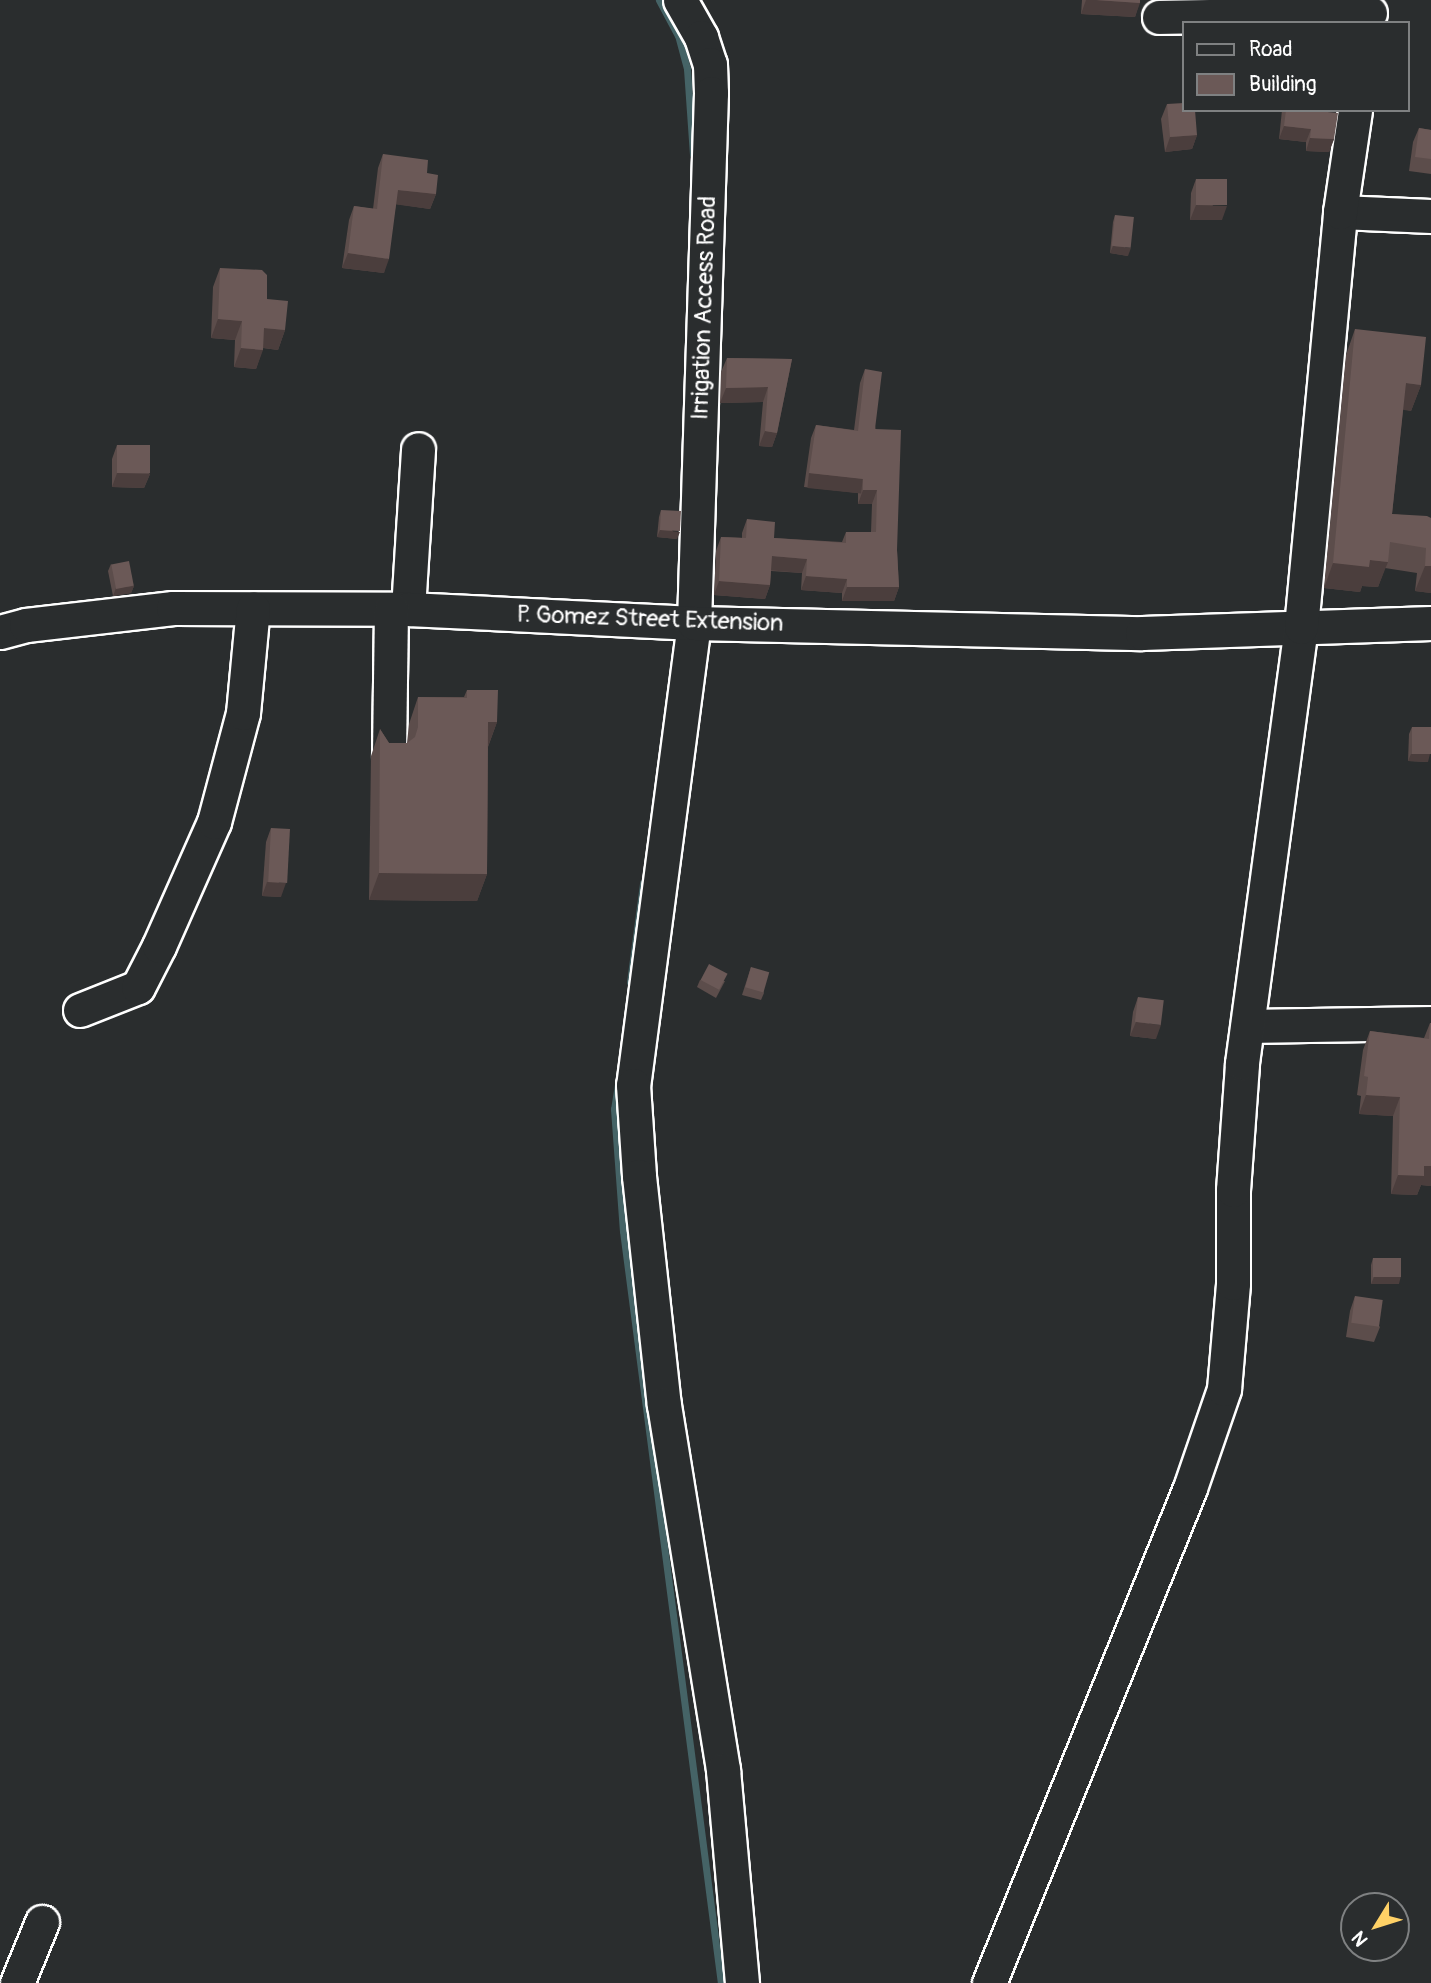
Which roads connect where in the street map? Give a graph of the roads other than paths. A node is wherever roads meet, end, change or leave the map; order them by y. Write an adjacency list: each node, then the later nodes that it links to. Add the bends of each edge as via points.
1 (680, 0): 10 (street, Irrigation Access Road, via 701,37 711,83)
2 (1370, 12): 3 (street)
3 (1160, 17)
4 (1355, 112): 5 (street)
5 (1340, 212): 6 (street); 12 (street)
6 (1431, 216)
7 (418, 449): 9 (street)
8 (253, 608): 9 (street, P. Gomez Street Extension); 13 (street, P. Gomez Street Extension, via 136,610); 15 (street, via 243,713 214,822 138,987)
9 (400, 609): 10 (street, P. Gomez Street Extension); 14 (street)
10 (694, 623): 12 (street, P. Gomez Street Extension, via 1142,633); 20 (street, Irrigation Access Road, via 634,1085 639,1176 664,1405 723,1770)
11 (1431, 623): 12 (street, P. Gomez Street Extension)
12 (1301, 626): 17 (street)
13 (0, 632)
14 (389, 753)
15 (80, 1010)
16 (1431, 1023): 17 (street)
17 (1248, 1026): 21 (street, via 1233,1191 1233,1283 1224,1388 1190,1488)
18 (42, 1922): 19 (street)
19 (17, 1983)
20 (742, 1983)
21 (989, 1983)

